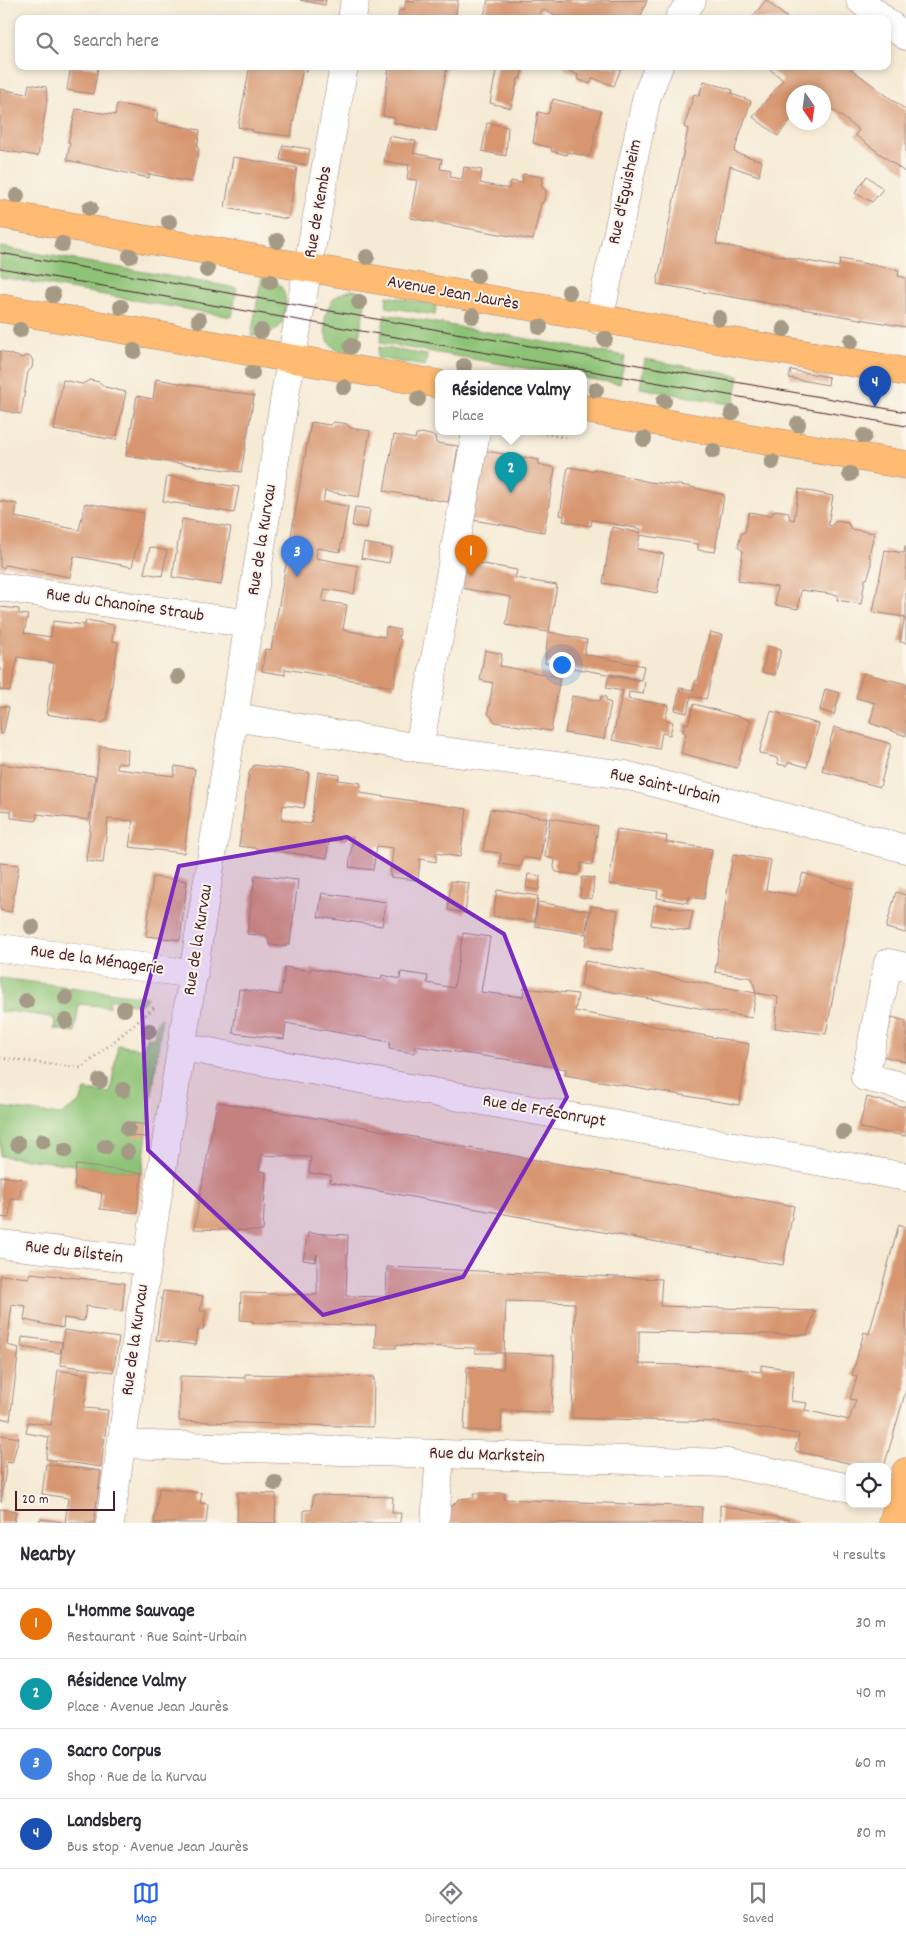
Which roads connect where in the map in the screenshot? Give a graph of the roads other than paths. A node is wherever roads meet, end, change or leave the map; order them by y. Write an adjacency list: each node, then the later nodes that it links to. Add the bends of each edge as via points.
1 (356, 0): 4 (street)
2 (692, 0): 5 (street)
3 (860, 0): 6 (street)
4 (353, 15)
5 (682, 15)
6 (878, 15)
7 (891, 26): 8 (street)
8 (906, 36)
9 (343, 70): 12 (street, Rue de Kembs)
10 (657, 70): 14 (street, Rue d'Eguisheim, via 647,96)
11 (0, 214): 12 (main road, Avenue Jean Jaurès)
12 (309, 268): 14 (main road, Avenue Jean Jaurès); 15 (street, Rue de Kembs)
13 (0, 308): 15 (main road)
14 (599, 320): 16 (main road, Avenue Jean Jaurès)
15 (292, 358): 17 (main road); 22 (street, Rue de la Kurvau)
16 (906, 372)
17 (435, 383)
18 (587, 410): 20 (main road)
19 (475, 435): 24 (street)
20 (906, 465)
21 (0, 588): 22 (street, Rue du Chanoine Straub)
22 (250, 624): 23 (street, Rue de la Kurvau)
23 (235, 717): 24 (street, Rue Saint-Urbain); 28 (street, Rue de la Kurvau)
24 (418, 748): 25 (street, Rue Saint-Urbain, via 625,775)
25 (906, 849)
26 (0, 948): 28 (street, Rue de la Ménagerie)
27 (906, 966): 30 (street, via 888,963 865,1077)
28 (194, 974): 29 (street, Rue de la Kurvau)
29 (182, 1047): 31 (street, Rue de Fréconrupt); 33 (street, Rue de la Kurvau)
30 (906, 1087)
31 (906, 1178)
32 (0, 1244): 33 (street, Rue du Bilstein)
33 (148, 1261): 34 (street, Rue de la Kurvau)
34 (122, 1444): 35 (street, Rue du Markstein); 39 (street, Rue de la Kurvau)
35 (440, 1454): 37 (street, Rue du Markstein, via 727,1463); 40 (street)
36 (906, 1472): 38 (main road)
37 (846, 1487)
38 (893, 1506)
39 (110, 1523)
40 (435, 1523)

